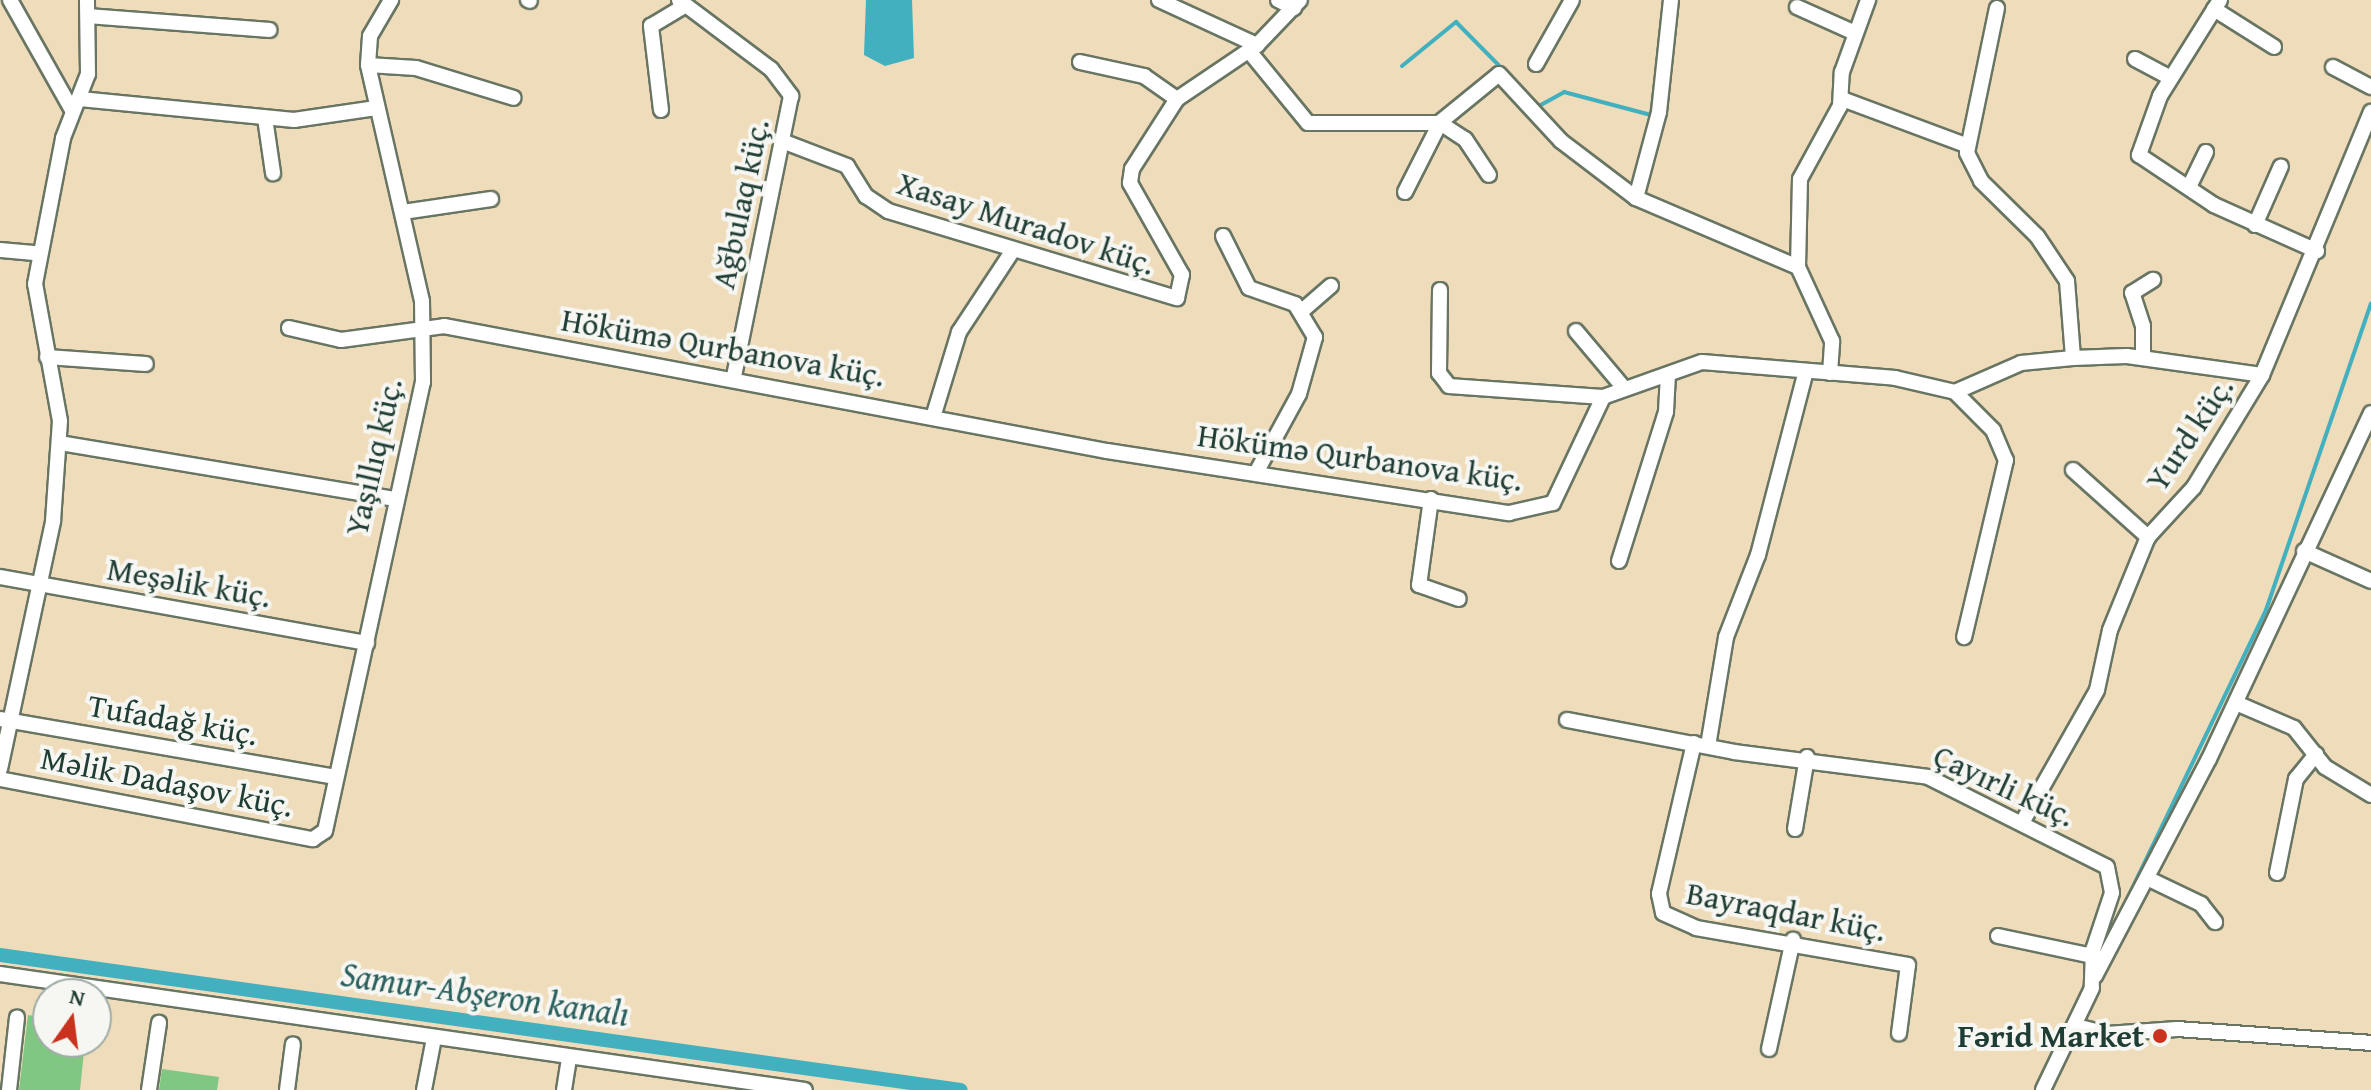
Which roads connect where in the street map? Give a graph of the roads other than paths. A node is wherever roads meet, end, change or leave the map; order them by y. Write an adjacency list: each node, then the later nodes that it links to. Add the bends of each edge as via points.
1 (10, 0): 29 (street)
2 (87, 0): 14 (street)
3 (391, 0): 22 (street, Yaşıllıq küç., via 373,27)
4 (1159, 0): 18 (street)
5 (1278, 0): 10 (street)
6 (1572, 0): 21 (street)
7 (1671, 0): 43 (street, via 1659,112)
8 (1868, 0): 16 (street)
9 (681, 4): 31 (street, via 651,26); 35 (street, Ağbulaq küç., via 785,85 791,108)
10 (1297, 4): 18 (street, Xasay Muradov küç.)
11 (2217, 5): 17 (street); 24 (street)
12 (1797, 7): 16 (street)
13 (1997, 8): 36 (street)
14 (88, 16): 15 (street); 29 (street, via 88,74)
15 (269, 30)
16 (1855, 33): 28 (street)
17 (2274, 47)
18 (1253, 48): 27 (street, Xasay Muradov küç.); 34 (street, via 1316,126)
19 (2135, 59): 24 (street)
20 (1080, 62): 27 (street, via 1144,76)
21 (1536, 64)
22 (368, 65): 26 (street, via 416,68); 30 (street, Yaşıllıq küç.)
23 (2333, 67): 25 (street)
24 (2170, 78): 41 (street, via 2139,155)
25 (2371, 87)
26 (514, 98)
27 (1177, 99): 51 (street, Xasay Muradov küç., via 1130,176 1182,275 1182,295 1167,299)
28 (1842, 99): 36 (street); 52 (street, via 1802,167)
29 (76, 105): 33 (street); 50 (street)
30 (376, 108): 33 (street); 45 (street, Yaşıllıq küç.)
31 (661, 110)
32 (2371, 112): 49 (street, Yurd küç.)
33 (265, 118): 39 (street)
34 (1439, 123): 40 (street, via 1465,139); 42 (street); 43 (street, via 1499,74 1561,141)
35 (782, 141): 51 (street, Xasay Muradov küç., via 847,166 874,204); 68 (street, Ağbulaq küç.)
36 (1966, 145): 62 (street, via 1981,181 2037,236 2067,281)
37 (2206, 152): 41 (street)
38 (2281, 166): 46 (street)
39 (273, 173)
40 (1489, 175)
41 (2189, 187): 46 (street)
42 (1405, 192)
43 (1636, 198): 52 (street)
44 (491, 199): 45 (street)
45 (403, 212): 57 (street, Yaşıllıq küç.)
46 (2255, 225): 49 (street)
47 (1223, 236): 56 (street, via 1249,288)
48 (0, 250): 50 (street)
49 (2317, 251): 66 (street, Yurd küç.)
50 (38, 253): 60 (street, via 36,310)
51 (1011, 253): 73 (street, via 959,332)
52 (1798, 267): 65 (street, via 1832,341)
53 (2153, 280): 61 (street, via 2132,293 2143,326)
54 (1331, 286): 56 (street)
55 (1440, 290): 71 (street, via 1439,373 1449,386)
56 (1303, 310): 76 (street, via 1313,324 1311,358)
57 (424, 325): 58 (street, Hökümə Qurbanova küç., via 341,340); 68 (street, Hökümə Qurbanova küç.); 77 (street, Yaşıllıq küç., via 418,409)
58 (289, 328)
59 (1576, 331): 69 (street)
60 (47, 357): 63 (street); 74 (street)
61 (2143, 357): 62 (street); 66 (street)
62 (2073, 358): 70 (street, via 2021,363)
63 (146, 364)
64 (1806, 371): 65 (street); 67 (street, via 1717,361); 91 (street, Bayraqdar küç., via 1758,555 1726,637)
65 (1830, 373): 70 (street)
66 (2262, 375): 79 (street, Yurd küç., via 2194,487)
67 (1668, 376): 69 (street); 81 (street, via 1666,412)
68 (734, 377): 73 (street, Hökümə Qurbanova küç.)
69 (1624, 388): 71 (street)
70 (1955, 392): 86 (street, via 1993,430 2006,460)
71 (1603, 397): 78 (street, Hökümə Qurbanova küç., via 1553,503 1509,513)
72 (2371, 413): 80 (street)
73 (934, 414): 76 (street, Hökümə Qurbanova küç., via 1107,451)
74 (60, 443): 77 (street); 84 (street)
75 (2073, 470): 79 (street)
76 (1257, 471): 78 (street, Hökümə Qurbanova küç.)
77 (393, 499): 87 (street, Yaşıllıq küç.)
78 (1431, 499): 85 (street, via 1419,585)
79 (2148, 537): 98 (street, Yurd küç., via 2110,630 2097,690)
80 (2304, 551): 83 (street); 88 (street)
81 (1619, 561)
82 (0, 577): 84 (street, Meşəlik küç.)
83 (2371, 581)
84 (40, 584): 87 (street, Meşəlik küç.); 89 (street)
85 (1459, 599)
86 (1964, 637)
87 (367, 643): 95 (street, Yaşıllıq küç.)
88 (2236, 703): 92 (street, via 2294,728); 102 (street)
89 (4, 720): 94 (street); 95 (street, Tufadağ küç.)
90 (1567, 720): 91 (street, Çayırli küç.)
91 (1701, 745): 93 (street, Çayırli küç.); 105 (street, Bayraqdar küç., via 1659,894 1663,913 1696,928)
92 (2316, 754): 97 (street, via 2337,776); 101 (street, via 2296,779)
93 (1807, 757): 98 (street, Çayırli küç., via 1928,777); 99 (street)
94 (0, 769)
95 (336, 777): 100 (street, Yaşıllıq küç.)
96 (0, 779): 100 (street, Məlik Dadaşov küç.)
97 (2371, 795)
98 (2023, 821): 106 (street, Çayırli küç., via 2112,873)
99 (1795, 829)
100 (322, 837)
101 (2277, 873)
102 (2149, 879): 103 (street, via 2201,904); 108 (street)
103 (2215, 922)
104 (1998, 936): 106 (street)
105 (1793, 940): 112 (street, Bayraqdar küç., via 1908,965); 116 (street)
106 (2092, 956): 108 (street, Çayırli küç.)
107 (0, 974): 113 (street)
108 (2095, 976): 111 (street, Çayırli küç.)
109 (17, 1017): 119 (street)
110 (159, 1023): 120 (street)
111 (2076, 1026): 114 (street, via 2107,1034 2177,1029); 125 (street, Çayırli küç.)
112 (1899, 1033)
113 (434, 1038): 117 (street); 122 (street)
114 (2371, 1043)
115 (293, 1044): 121 (street)
116 (1769, 1049)
117 (569, 1058): 118 (street); 123 (street)
118 (703, 1083): 124 (street)
119 (9, 1090)
120 (149, 1090)
121 (287, 1090)
122 (424, 1090)
123 (564, 1090)
124 (805, 1090)
125 (2043, 1090)

